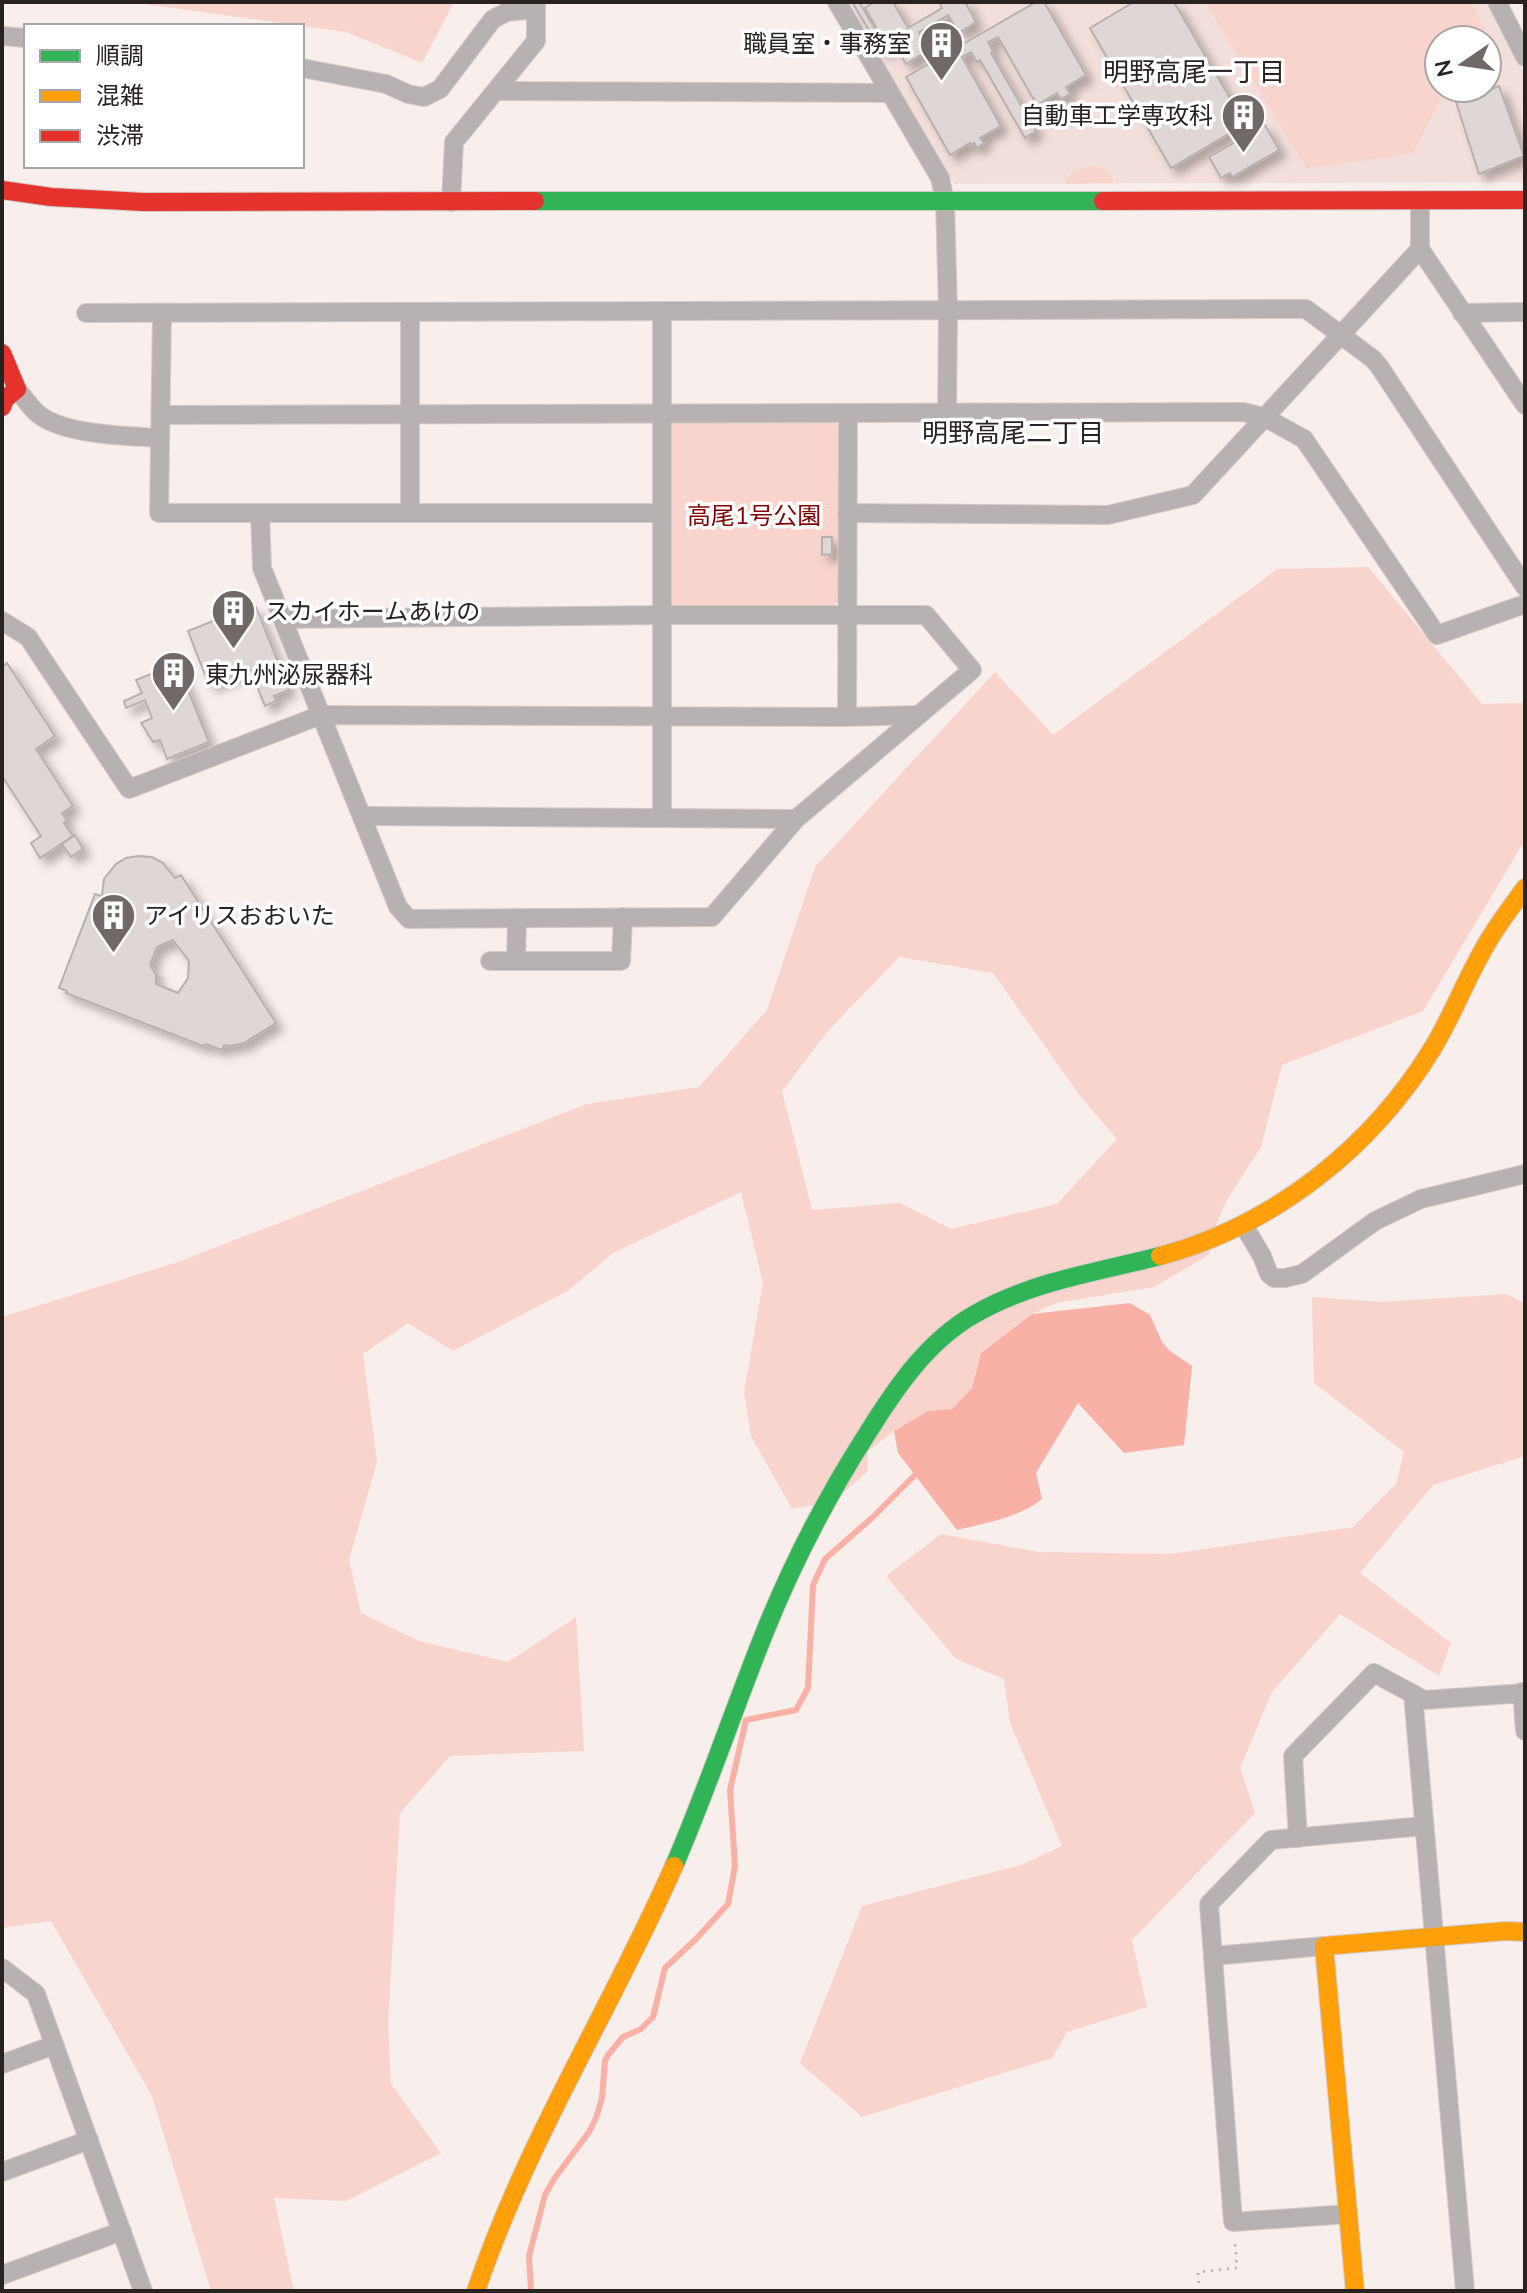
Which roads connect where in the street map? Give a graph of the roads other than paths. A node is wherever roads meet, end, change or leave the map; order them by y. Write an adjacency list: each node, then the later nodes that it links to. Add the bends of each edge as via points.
1 (837, 2): 9 (street)
2 (1497, 2): 6 (street)
3 (536, 5): 7 (street, via 493,19 440,89 424,97); 8 (street, via 536,41)
4 (2, 36): 5 (street)
5 (24, 38)
6 (1525, 57)
7 (304, 68)
8 (496, 91): 9 (street); 14 (street, via 454,142)
9 (890, 93): 12 (street, via 940,178)
10 (2, 190): 14 (street, via 143,202)
11 (1525, 200): 13 (street)
12 (945, 201): 13 (street); 14 (street); 17 (street)
13 (1420, 201): 15 (street)
14 (451, 202)
15 (1420, 249): 22 (street); 23 (street)
16 (662, 311): 17 (street); 18 (street); 28 (street)
17 (948, 311): 23 (street, via 1306,309); 30 (street)
18 (410, 312): 21 (street); 31 (street)
19 (1525, 312): 22 (street)
20 (86, 313): 21 (street)
21 (162, 313): 32 (street)
22 (1462, 313): 26 (street)
23 (1340, 335): 33 (street); 39 (street, via 1379,366)
24 (2, 353): 25 (street)
25 (17, 389): 27 (street); 34 (street, via 37,413 62,425)
26 (1525, 405)
27 (2, 407)
28 (662, 413): 29 (street); 31 (street); 37 (street)
29 (848, 413): 30 (street); 38 (street)
30 (947, 413): 33 (street, via 1243,412)
31 (409, 414): 32 (street); 36 (street)
32 (161, 415): 34 (street)
33 (1264, 417): 38 (street, via 1193,495 1108,515); 40 (street, via 1304,439 1437,635)
34 (160, 438): 35 (street, via 159,513)
35 (260, 513): 36 (street); 43 (street, via 262,568)
36 (410, 513): 37 (street)
37 (662, 513): 41 (street)
38 (847, 513): 42 (street)
39 (1525, 587)
40 (1525, 604)
41 (662, 615): 42 (street); 43 (street); 47 (street)
42 (847, 615): 46 (street, via 926,615 972,670); 48 (street)
43 (283, 619): 45 (street)
44 (2, 621): 45 (street, via 28,637 129,789)
45 (321, 715): 47 (street); 49 (street)
46 (918, 715): 48 (street); 51 (street)
47 (662, 717): 48 (street); 50 (street)
48 (847, 717)
49 (362, 816): 50 (street); 54 (street, via 398,907 409,919)
50 (662, 818): 51 (street)
51 (796, 819): 53 (street, via 712,917)
52 (1525, 888): 58 (street, via 1482,952 1421,1066 1379,1120 1312,1182)
53 (623, 917): 54 (street); 56 (street, via 621,961)
54 (517, 918): 56 (street)
55 (490, 961): 56 (street)
56 (516, 961)
57 (1525, 1174): 58 (street, via 1421,1199 1375,1221 1314,1268 1285,1278 1269,1274)
58 (1244, 1226): 77 (street, via 1173,1254 997,1300 946,1333 893,1395 799,1555 661,1896 536,2142)
59 (1523, 1693): 60 (street, via 1424,1700); 61 (street)
60 (1413, 1694): 62 (street); 63 (street, via 1374,1673 1293,1756)
61 (1525, 1731)
62 (1424, 1826): 63 (street); 65 (street)
63 (1298, 1838): 67 (street, via 1271,1840 1209,1904)
64 (1525, 1932): 65 (street)
65 (1434, 1936): 66 (street); 79 (street)
66 (1324, 1946): 67 (street); 73 (street)
67 (1213, 1956): 73 (street, via 1233,2222)
68 (2, 1968): 69 (street, via 36,1994)
69 (54, 2045): 70 (street); 71 (street)
70 (2, 2064)
71 (89, 2140): 72 (street); 74 (street)
72 (2, 2172)
73 (1348, 2214): 78 (street)
74 (122, 2231): 75 (street); 76 (street)
75 (2, 2275)
76 (143, 2291)
77 (476, 2291)
78 (1355, 2291)
79 (1465, 2291)

